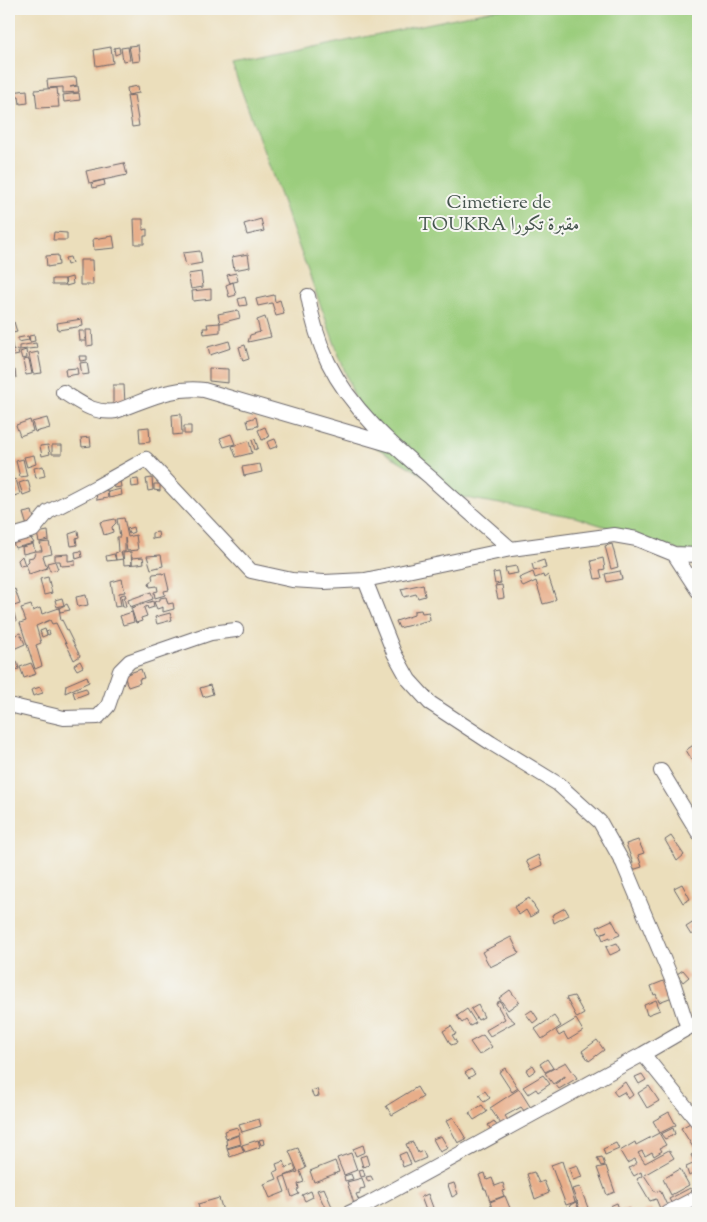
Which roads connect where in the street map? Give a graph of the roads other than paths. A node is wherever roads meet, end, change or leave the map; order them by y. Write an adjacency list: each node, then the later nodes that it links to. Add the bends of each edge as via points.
1 (308, 296): 3 (street, via 321,347 337,378)
2 (63, 392): 3 (street, via 89,408 107,412 171,391 204,390)
3 (392, 445): 5 (street)
4 (9, 538): 8 (street, via 32,530 48,512 146,459 251,570 292,580)
5 (511, 549): 6 (street, via 614,535 637,539); 8 (street)
6 (674, 554): 7 (street); 9 (street)
7 (698, 556)
8 (365, 580): 14 (street, via 394,653 409,680 430,703 558,784 600,822 623,863)
9 (698, 591)
10 (236, 630): 11 (street, via 211,632 130,661 120,671 108,706 98,717 64,718)
11 (9, 704)
12 (662, 771): 13 (street)
13 (698, 832)
14 (693, 1025): 15 (street)
15 (643, 1054): 16 (street); 18 (street)
16 (698, 1122)
17 (698, 1197): 20 (street)
18 (370, 1209): 19 (street)
19 (349, 1213)
20 (667, 1213)

